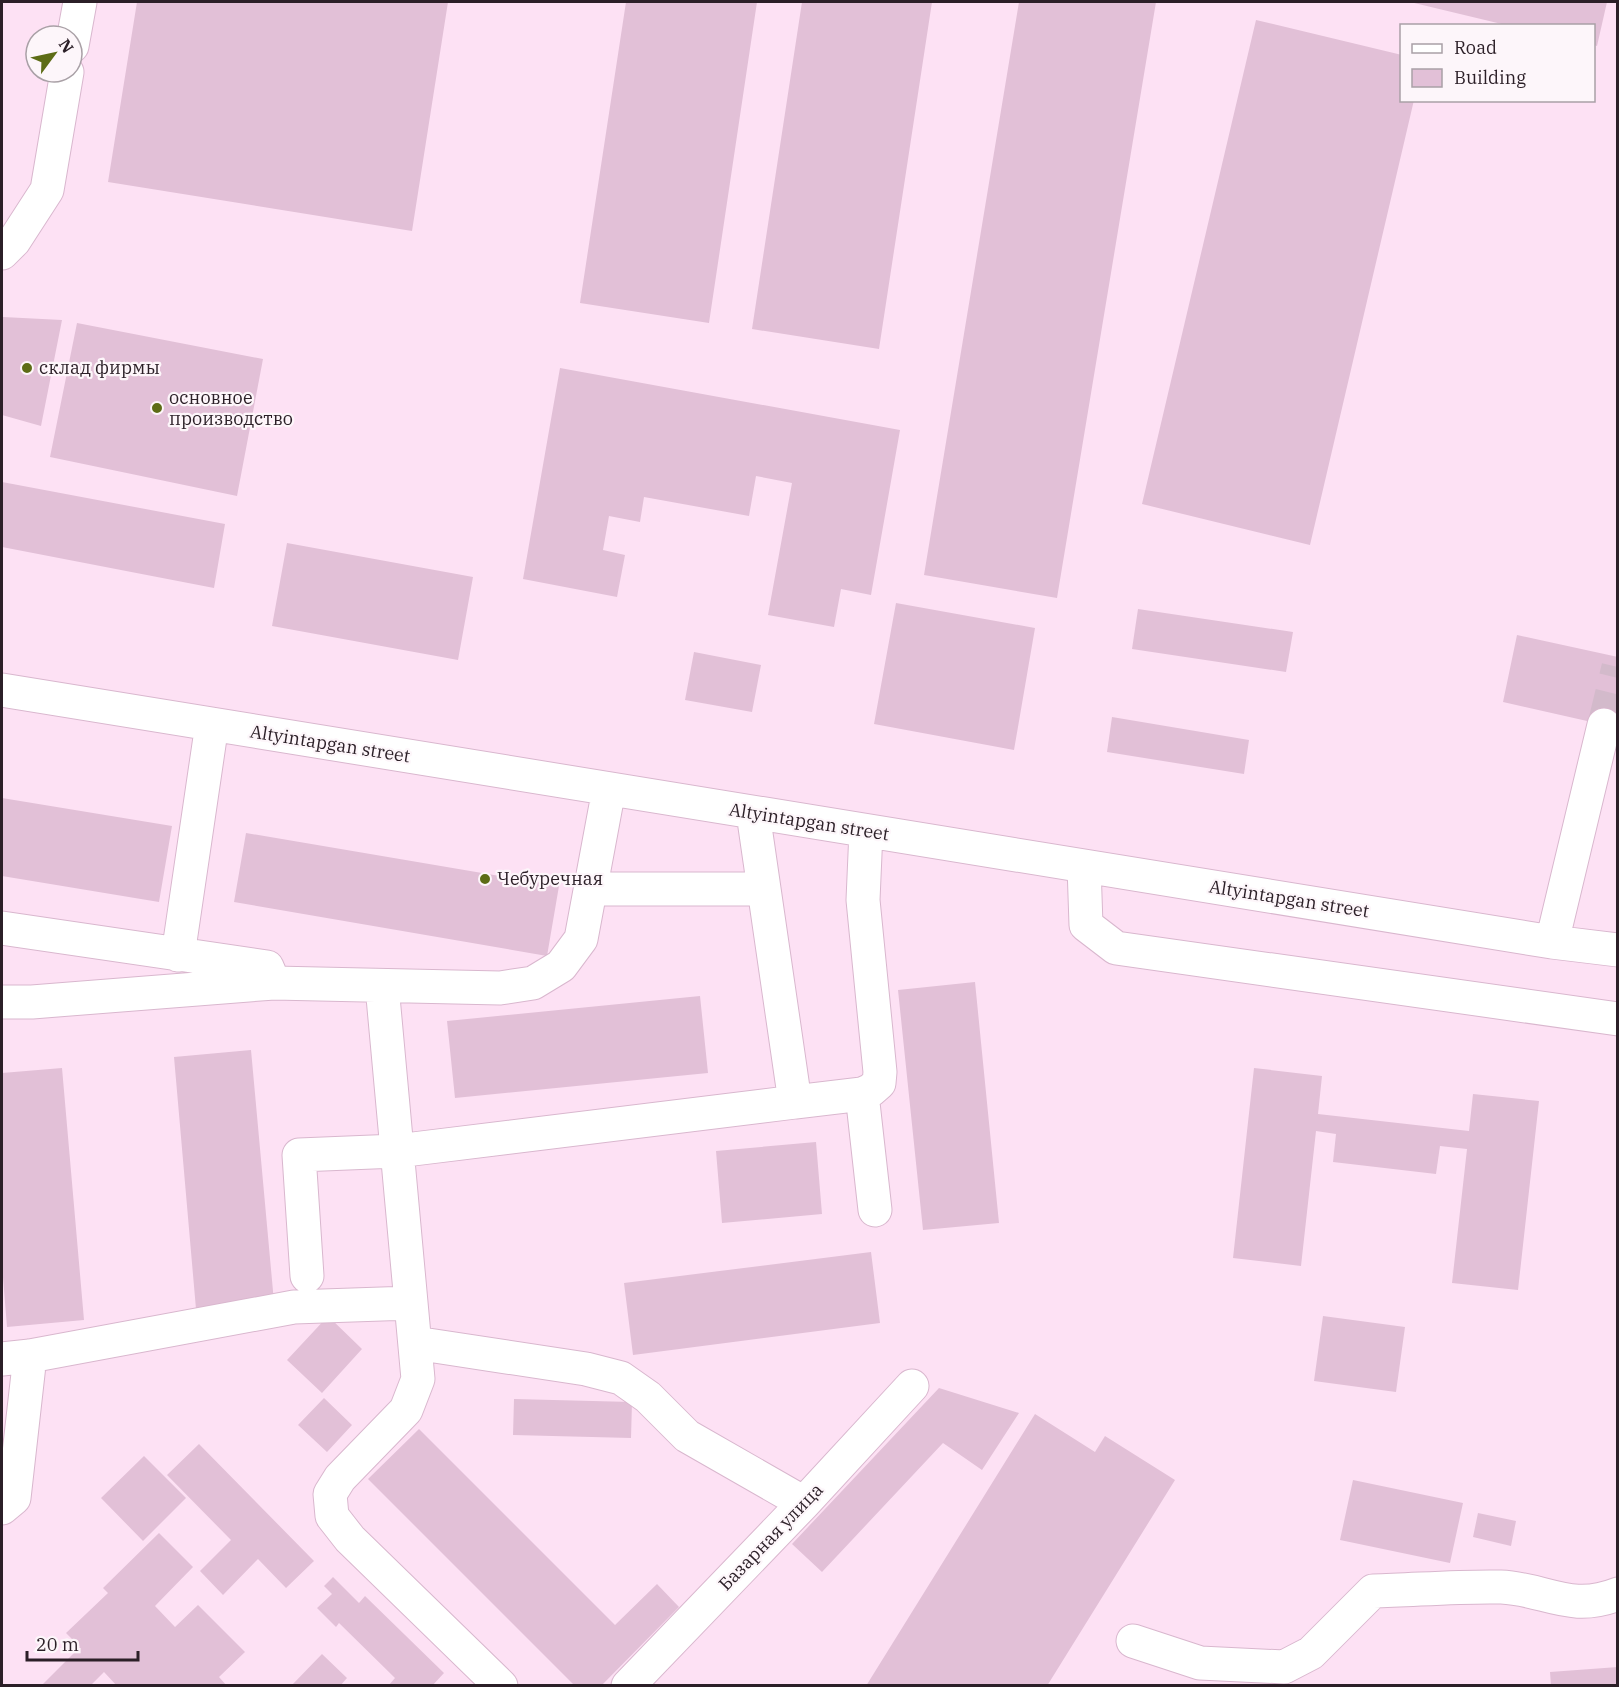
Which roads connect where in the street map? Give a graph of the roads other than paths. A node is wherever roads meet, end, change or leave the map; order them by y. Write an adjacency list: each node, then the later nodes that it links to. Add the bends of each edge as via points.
1 (80, 2): 2 (street)
2 (76, 24)
3 (66, 84): 4 (street, via 47,190 14,241)
4 (2, 252)
5 (2, 690): 6 (street, Altyintapgan street)
6 (212, 724): 8 (street, Altyintapgan street); 17 (street)
7 (1604, 725): 15 (street)
8 (609, 789): 9 (street, Altyintapgan street); 12 (street)
9 (753, 813): 10 (street, Altyintapgan street); 13 (street)
10 (866, 831): 11 (street, Altyintapgan street); 22 (street, via 864,900 880,1072 879,1083)
11 (1084, 866): 15 (street, Altyintapgan street); 21 (street, via 1086,925 1116,948)
12 (591, 889): 13 (street); 19 (street, via 581,939 561,966 533,983 500,988)
13 (764, 889): 23 (street)
14 (2, 928): 17 (street)
15 (1552, 942): 16 (street, Altyintapgan street)
16 (1617, 950)
17 (178, 954): 18 (street, via 267,968)
18 (274, 984): 19 (street); 20 (street)
19 (382, 986): 24 (street)
20 (2, 1002)
21 (1617, 1019)
22 (862, 1094): 23 (street); 25 (street)
23 (795, 1102): 24 (street)
24 (398, 1151): 26 (street, via 299,1155); 27 (street)
25 (874, 1210)
26 (307, 1276)
27 (411, 1303): 28 (street); 29 (street, via 294,1307)
28 (416, 1343): 31 (street, via 621,1378 648,1397 687,1436); 35 (street, via 418,1379 406,1410 340,1478 330,1494 332,1516 350,1539)
29 (16, 1357): 32 (street, via 14,1498)
30 (912, 1386): 31 (street, Базарная улица)
31 (804, 1503): 36 (street, Базарная улица)
32 (2, 1508)
33 (1617, 1594): 34 (street, via 1602,1600 1574,1602 1503,1587 1373,1591 1311,1653 1284,1666 1200,1663)
34 (1133, 1641)
35 (501, 1686)
36 (628, 1686)

